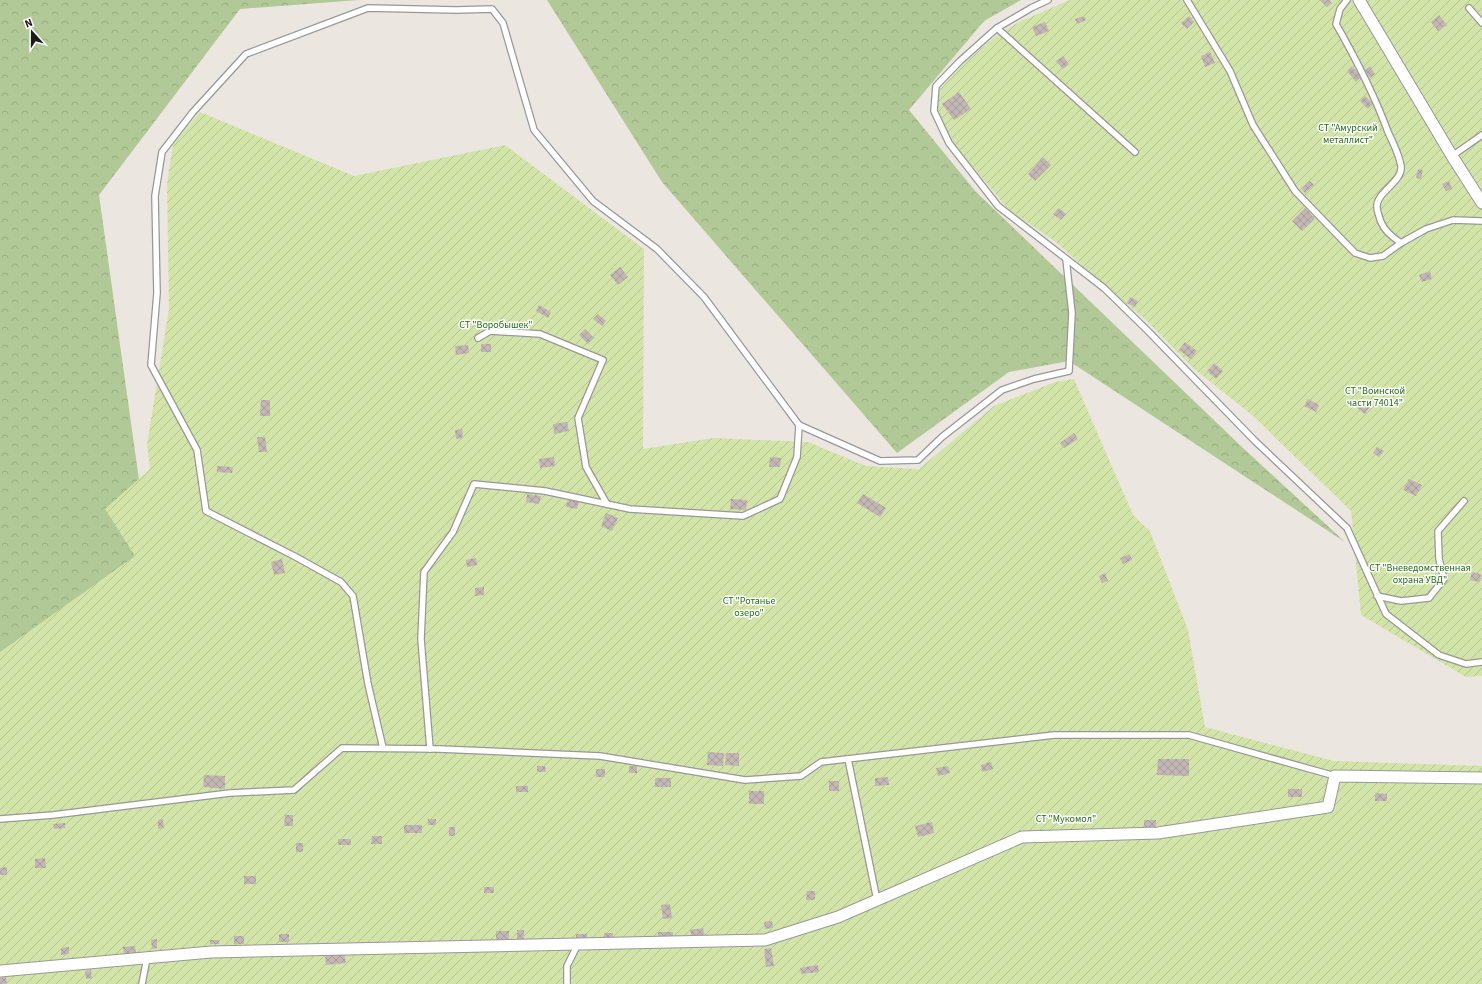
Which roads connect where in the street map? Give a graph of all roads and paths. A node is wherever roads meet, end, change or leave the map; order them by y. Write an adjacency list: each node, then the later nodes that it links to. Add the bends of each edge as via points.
1 (1048, 0): 7 (lane)
2 (1187, 0): 13 (lane, via 1230,71 1253,125 1295,191 1355,253 1370,258 1383,256)
3 (1347, 0): 13 (lane, via 1340,9 1336,24 1380,110 1401,168 1395,181 1376,206 1380,221 1388,234)
4 (1359, 0): 10 (street)
5 (1469, 8): 6 (lane)
6 (1482, 23)
7 (997, 28): 9 (lane); 14 (lane, via 936,86 934,111 949,143 998,206)
8 (1482, 135): 10 (lane)
9 (1135, 152)
10 (1452, 156): 11 (street)
11 (1482, 203)
12 (1482, 221): 13 (lane, via 1453,220 1426,229)
13 (1401, 243)
14 (1066, 259): 16 (lane, via 1072,313 1069,371 1002,390 942,437 918,460 880,461); 19 (lane, via 1109,293 1255,441 1346,528)
15 (478, 338): 18 (lane, via 490,331 540,334 603,360 578,418 586,467)
16 (799, 425): 18 (lane, via 797,457 780,499 743,516 630,509); 21 (lane, via 704,297 657,249 592,201 534,130 503,23 492,9 368,8 246,54 193,112 162,152 155,196 157,293 151,365 197,450 206,511 341,582 354,596 368,684)
17 (1464, 501): 19 (lane, via 1438,531 1439,559 1444,579 1429,598 1401,601)
18 (607, 504): 22 (lane, via 545,491 474,484 453,532 424,572 421,638)
19 (1377, 596): 20 (lane, via 1386,614 1439,655 1466,664)
20 (1482, 662)
21 (383, 748): 22 (lane); 26 (lane, via 342,748 294,790 230,793 54,815)
22 (430, 749): 23 (lane, via 600,756 745,780 801,776 821,762)
23 (848, 759): 24 (lane, via 1054,735 1189,735); 27 (lane)
24 (1335, 776): 25 (street); 27 (street, via 1328,808 1158,833 1022,837)
25 (1482, 778)
26 (0, 819)
27 (877, 901): 28 (street, via 838,918 765,940)
28 (578, 944): 29 (street, via 211,952); 32 (lane, via 567,966)
29 (147, 958): 30 (street); 31 (lane)
30 (0, 971)
31 (142, 984)
32 (567, 984)

